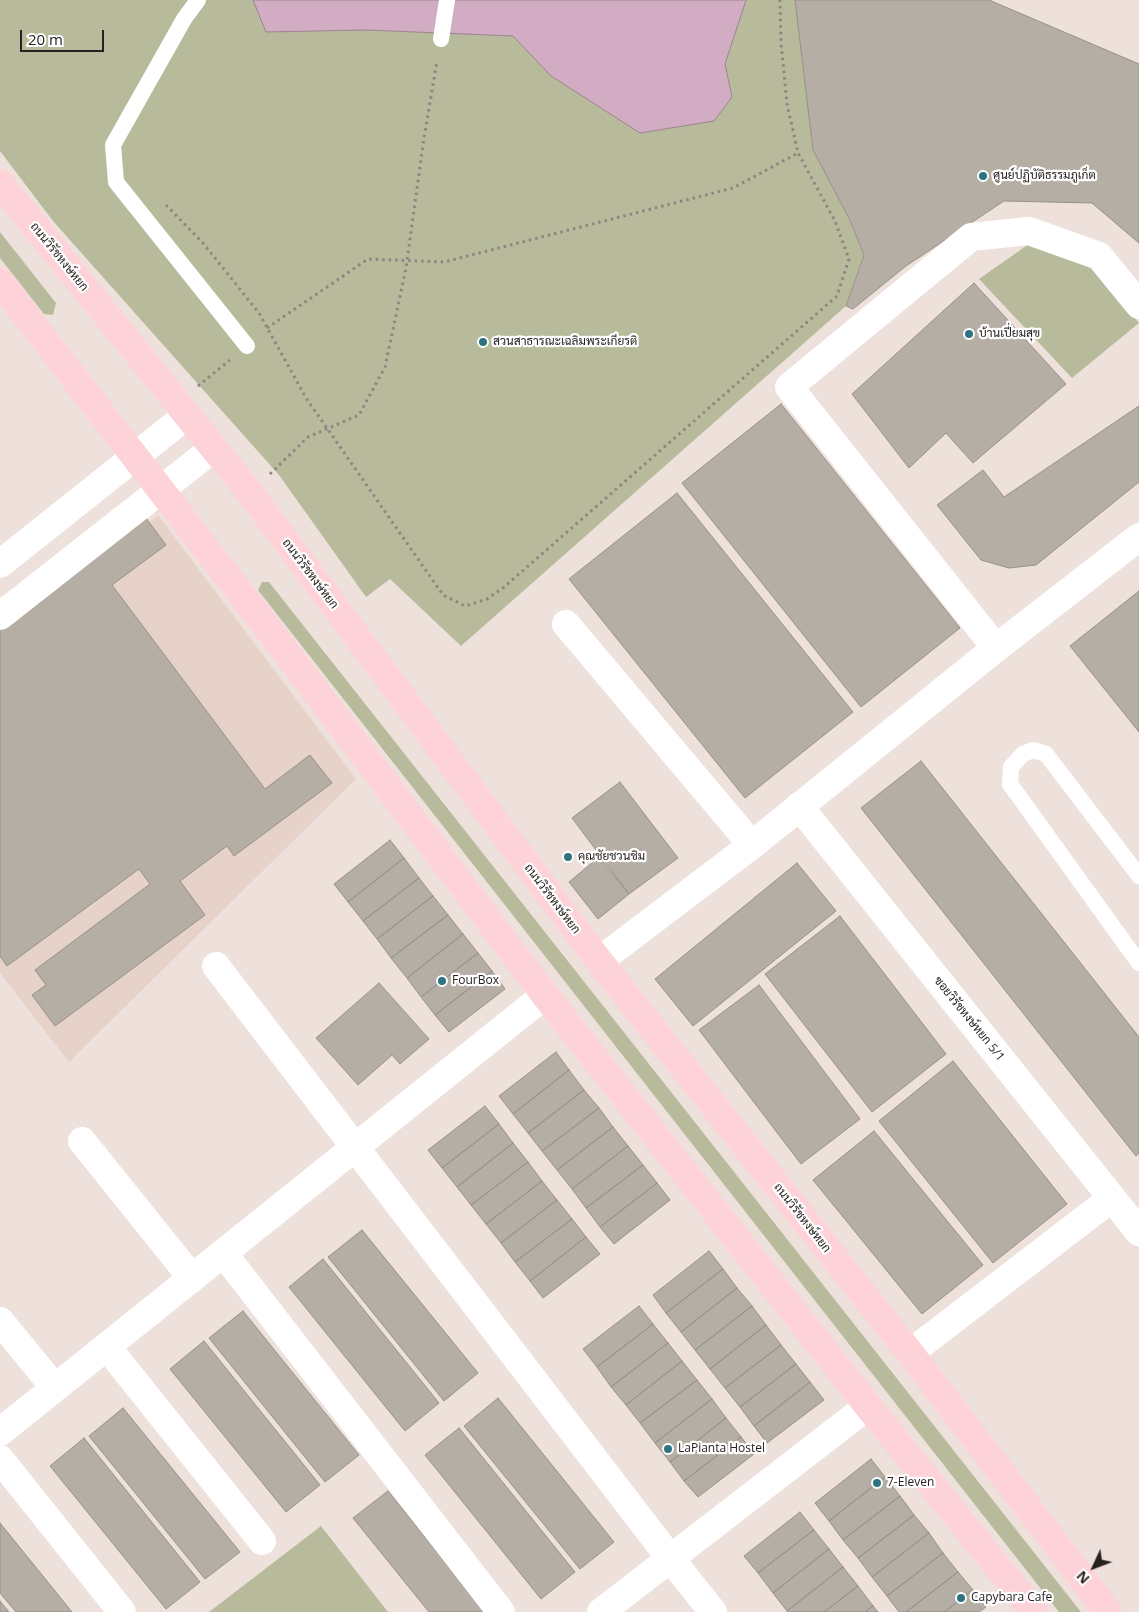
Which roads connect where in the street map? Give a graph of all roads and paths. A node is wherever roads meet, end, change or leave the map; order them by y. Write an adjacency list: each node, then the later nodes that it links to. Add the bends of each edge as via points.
1 (198, 0): 12 (lane, via 113,145 116,182)
2 (447, 0): 4 (lane)
3 (780, 0): 5 (path, via 787,104)
4 (441, 39): 8 (path)
5 (798, 153): 8 (path, via 733,188 444,262); 14 (path, via 834,221 849,259 837,296 487,599 466,606 443,595)
6 (0, 183): 13 (main road, ถนนวิรัชหงษ์หยก)
7 (165, 204): 11 (path, via 203,243 259,313)
8 (407, 260): 11 (path, via 368,259); 14 (path, via 385,367 359,415)
9 (0, 282): 16 (main road)
10 (1139, 304): 23 (street, via 1099,256 1029,231 971,236 789,387)
11 (267, 328): 12 (path); 14 (path, via 306,398)
12 (247, 346): 13 (path)
13 (181, 410): 15 (main road, ถนนวิรัชหงษ์หยก); 16 (street)
14 (327, 428): 18 (path, via 308,437)
15 (214, 448): 17 (street); 18 (main road, ถนนวิรัชหงษ์หยก)
16 (135, 456): 17 (main road); 20 (street)
17 (160, 489): 21 (street); 30 (main road)
18 (250, 493): 27 (main road, ถนนวิรัชหงษ์หยก)
19 (1139, 537): 23 (street)
20 (0, 564)
21 (0, 616)
22 (566, 624): 25 (street)
23 (996, 648): 24 (street)
24 (800, 806): 25 (street); 33 (street, ซอยวิรัชหงษ์หยก 5/1)
25 (752, 845): 27 (street)
26 (1139, 876): 28 (lane, via 1046,754 1033,750 1023,754 1011,767 1010,784)
27 (599, 961): 39 (main road, ถนนวิรัชหงษ์หยก)
28 (1139, 963)
29 (216, 966): 32 (street)
30 (545, 995): 32 (street); 41 (main road)
31 (82, 1141): 36 (street)
32 (356, 1147): 35 (street); 45 (street)
33 (1112, 1198): 34 (street, ซอยวิรัชหงษ์หยก 5/1); 39 (street)
34 (1139, 1232)
35 (224, 1254): 36 (street); 47 (street)
36 (192, 1278): 38 (street)
37 (0, 1321): 40 (street)
38 (107, 1347): 40 (street); 44 (street)
39 (910, 1354): 51 (main road, ถนนวิรัชหงษ์หยก)
40 (55, 1388): 42 (street)
41 (868, 1406): 45 (street); 50 (main road)
42 (0, 1432)
43 (0, 1458): 46 (street)
44 (262, 1541)
45 (670, 1558): 48 (street); 49 (street)
46 (122, 1612)
47 (502, 1612)
48 (602, 1612)
49 (713, 1612)
50 (1034, 1612)
51 (1108, 1612)

